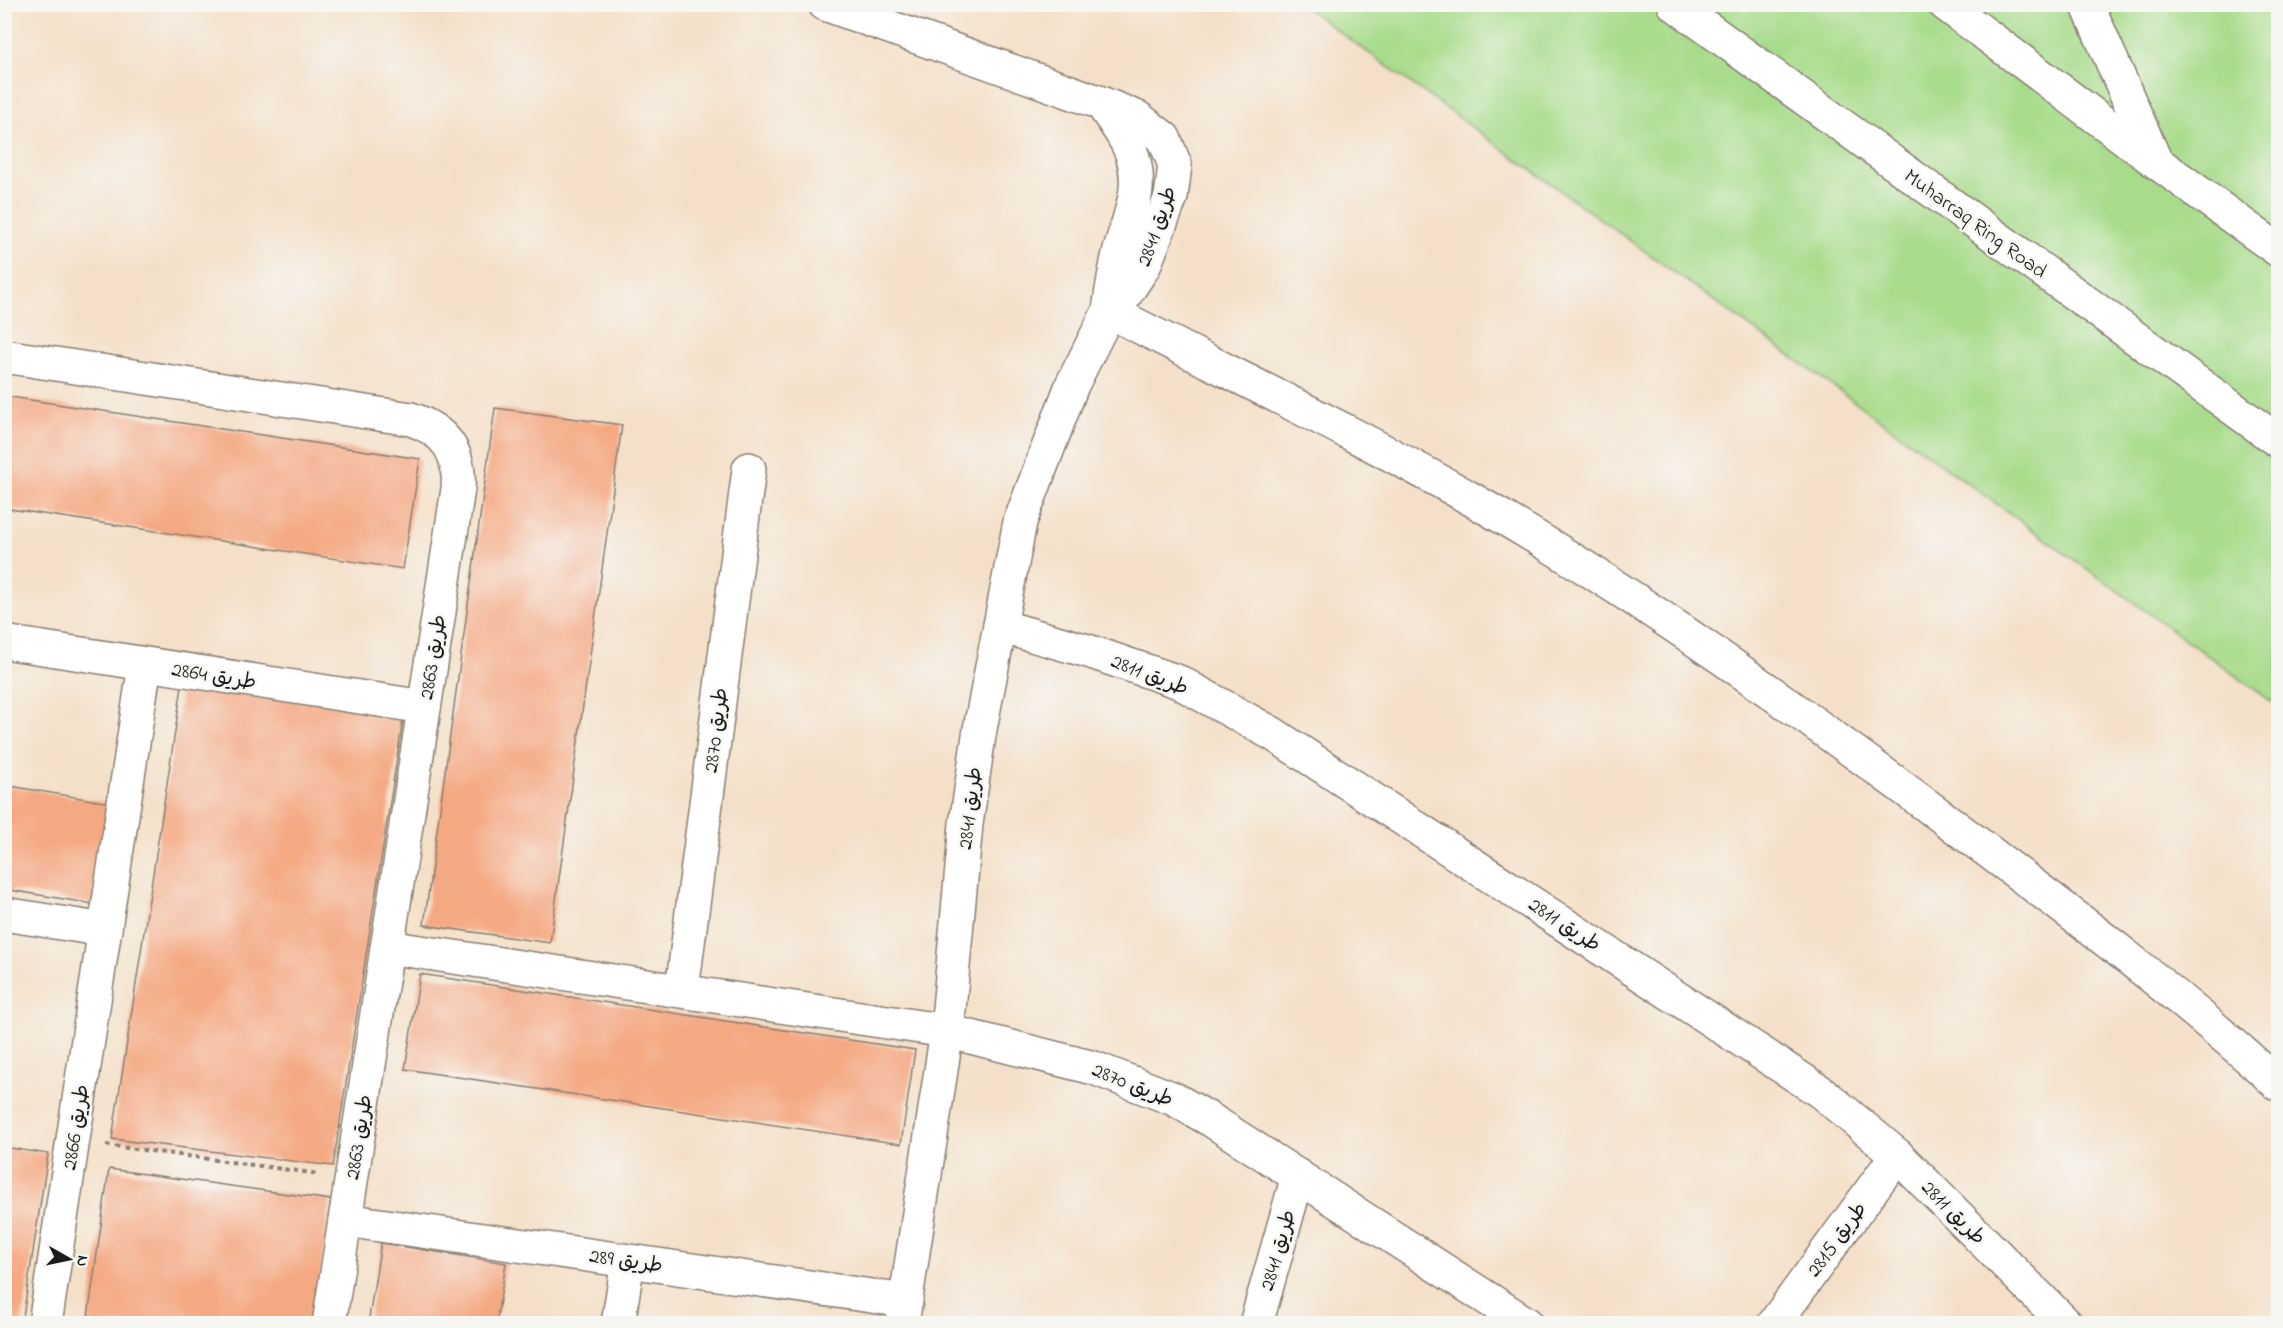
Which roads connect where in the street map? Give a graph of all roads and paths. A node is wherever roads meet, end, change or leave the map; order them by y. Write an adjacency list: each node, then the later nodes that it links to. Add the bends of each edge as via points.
1 (825, 4): 7 (street, طريق 2841, via 1101,103 1138,118 1164,138 1175,165 1171,197 1144,266)
2 (1674, 4): 9 (street, Muharraq Ring Road)
3 (1945, 4): 5 (street)
4 (2087, 4): 5 (street)
5 (2156, 161): 6 (street)
6 (2278, 250)
7 (1109, 311): 11 (street, طريق 2841, via 1072,385 1020,522); 20 (street, via 1473,500 1615,586 1821,727 2056,901)
8 (4, 356): 14 (street, طريق 2863, via 411,419 439,433 449,444 459,474)
9 (2278, 441)
10 (749, 469): 18 (street, طريق 2870)
11 (1000, 626): 19 (street, طريق 2841, via 966,824); 22 (street, طريق 2811, via 1179,682 1273,734 1821,1092)
12 (4, 642): 13 (street, طريق 2864)
13 (145, 664): 14 (street, طريق 2864); 16 (street, طريق 2866)
14 (424, 707): 17 (street, طريق 2863)
15 (4, 915): 16 (street)
16 (105, 930): 21 (street, طريق 2866)
17 (387, 947): 18 (street, طريق 2870); 24 (street, طريق 2863)
18 (682, 990): 19 (street, طريق 2870)
19 (947, 1031): 23 (street, طريق 2870, via 1134,1082 1202,1115); 27 (street, طريق 2841)
20 (2278, 1084)
21 (73, 1141): 24 (path); 28 (street, طريق 2866)
22 (1897, 1155): 33 (street, طريق 2815); 34 (street, طريق 2811)
23 (1298, 1176): 31 (street, طريق 2841); 32 (street, طريق 2870)
24 (352, 1179): 25 (street, طريق 2863)
25 (345, 1220): 26 (street, طريق 289); 29 (street, طريق 2863)
26 (628, 1261): 27 (street, طريق 289); 30 (street)
27 (904, 1312)
28 (45, 1323)
29 (329, 1323)
30 (618, 1323)
31 (1256, 1323)
32 (1527, 1323)
33 (1774, 1323)
34 (2066, 1323)

